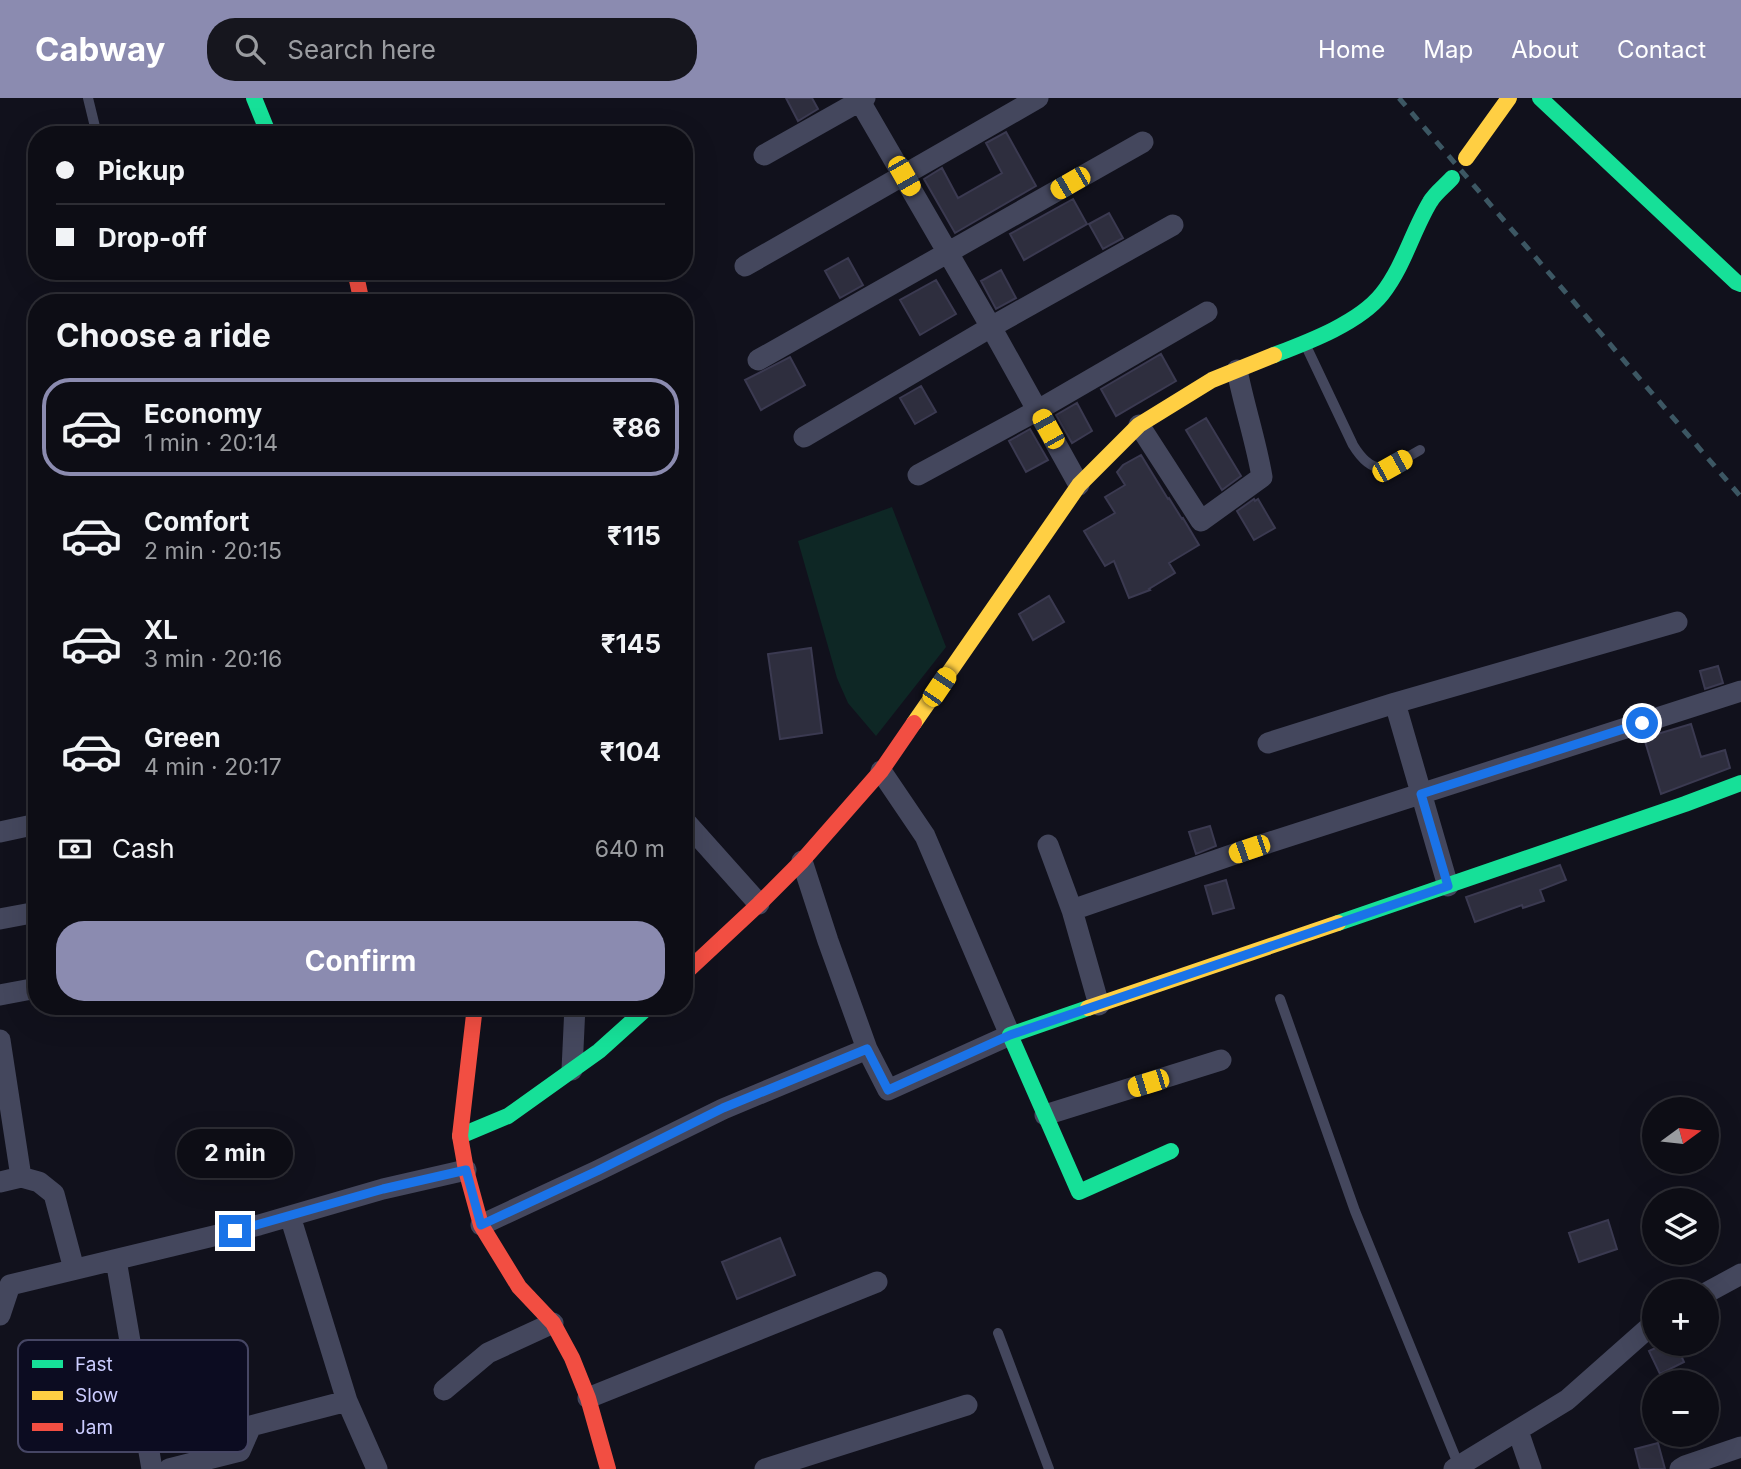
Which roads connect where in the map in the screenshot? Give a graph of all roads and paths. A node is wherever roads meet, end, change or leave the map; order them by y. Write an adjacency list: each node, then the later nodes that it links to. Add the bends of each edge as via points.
1 (88, 98): 7 (lane)
2 (254, 98): 8 (street)
3 (1038, 98): 12 (street)
4 (1509, 98): 11 (street)
5 (1539, 98): 17 (street)
6 (861, 99): 10 (street); 12 (street)
7 (95, 126)
8 (265, 126)
9 (1143, 142): 15 (street)
10 (764, 155)
11 (1466, 158)
12 (904, 176): 15 (street); 16 (street)
13 (1452, 178): 20 (street, via 1432,200 1382,294 1364,312)
14 (1173, 225): 19 (street)
15 (948, 252): 19 (street); 21 (street)
16 (746, 266)
17 (1741, 284)
18 (1207, 312): 23 (street)
19 (991, 327): 23 (street); 25 (street)
20 (1305, 343): 22 (street); 26 (lane, via 1360,456 1378,468 1392,466)
21 (758, 360)
22 (1237, 370): 24 (street, via 1212,380); 24 (street, via 1262,477 1201,520)
23 (1038, 410): 27 (street); 28 (street)
24 (1139, 425): 28 (street)
25 (804, 437)
26 (1420, 450)
27 (918, 475)
28 (1079, 485): 33 (street)
29 (1677, 622): 31 (street)
30 (1741, 691): 35 (street)
31 (1395, 704): 32 (street); 35 (street)
32 (1268, 743)
33 (881, 771): 40 (street); 54 (street, via 925,836)
34 (1741, 783): 41 (street)
35 (1421, 794): 41 (street); 43 (street)
36 (28, 826): 38 (street)
37 (693, 830): 42 (street)
38 (0, 832)
39 (1048, 845): 43 (street)
40 (802, 861): 42 (street); 56 (street)
41 (1448, 886): 50 (street)
42 (759, 904): 46 (street)
43 (1072, 910): 50 (street)
44 (28, 914): 45 (street)
45 (0, 919)
46 (693, 966)
47 (28, 990): 48 (street)
48 (0, 995)
49 (1280, 999): 85 (lane, via 1355,1212)
50 (1099, 1005): 54 (street)
51 (474, 1015): 60 (street)
52 (575, 1015): 58 (street)
53 (639, 1015): 58 (street)
54 (1010, 1035): 56 (street, via 888,1090); 59 (street)
55 (0, 1040): 63 (street)
56 (867, 1049): 66 (street, via 723,1108)
57 (1221, 1060): 59 (street)
58 (572, 1070): 60 (street, via 509,1116)
59 (1045, 1115): 61 (street, via 1079,1192)
60 (460, 1136): 62 (street)
61 (1171, 1151)
62 (466, 1170): 65 (street); 66 (street)
63 (21, 1177): 64 (street); 68 (street, via 39,1182 54,1194)
64 (0, 1182)
65 (290, 1216): 67 (street); 79 (street)
66 (481, 1225): 73 (street, via 519,1287)
67 (116, 1260): 68 (street); 76 (street)
68 (74, 1269): 72 (street, via 10,1285)
69 (1741, 1274): 71 (street)
70 (877, 1282): 78 (street)
71 (1719, 1286)
72 (0, 1315)
73 (553, 1323): 77 (street, via 488,1353); 78 (street)
74 (998, 1332): 90 (lane)
75 (1642, 1334): 81 (street, via 1567,1401)
76 (130, 1340)
77 (444, 1390)
78 (588, 1398): 88 (street)
79 (347, 1401): 82 (street, via 251,1426); 87 (street)
80 (967, 1405): 89 (street)
81 (1518, 1431): 85 (street); 91 (street)
82 (248, 1441)
83 (1741, 1447): 92 (street)
84 (244, 1460): 86 (street)
85 (1457, 1467)
86 (169, 1469)
87 (377, 1469)
88 (608, 1469)
89 (765, 1469)
90 (1049, 1469)
91 (1531, 1469)
92 (1680, 1469)

